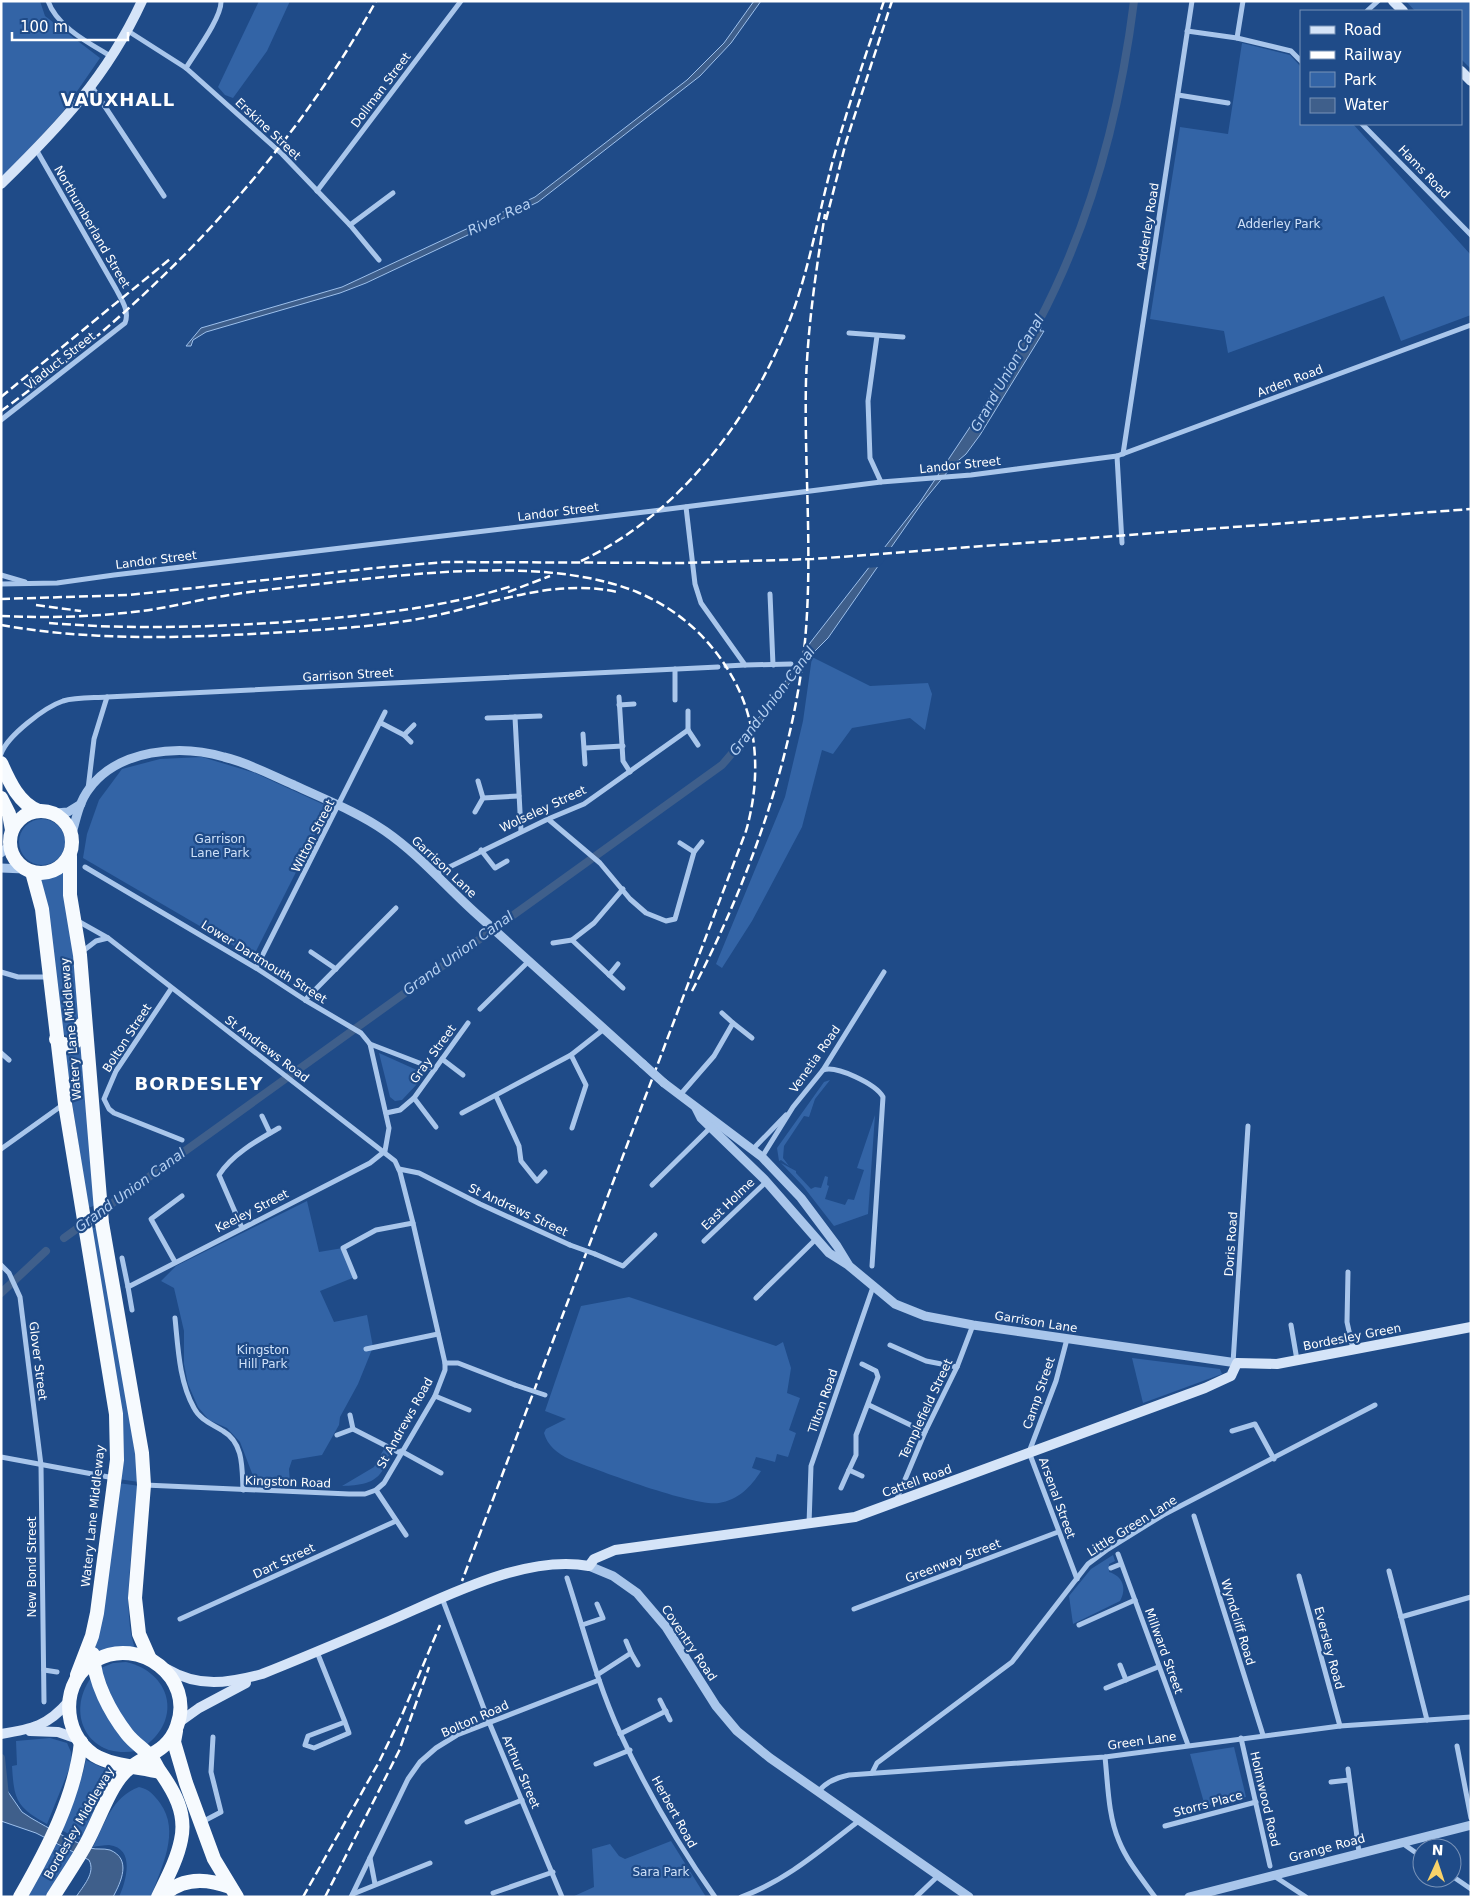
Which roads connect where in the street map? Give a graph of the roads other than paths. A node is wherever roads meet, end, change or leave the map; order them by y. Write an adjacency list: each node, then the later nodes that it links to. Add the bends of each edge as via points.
1 (48, 1): 14 (street, via 52,14 84,40)
2 (142, 1): 11 (main road)
3 (221, 1): 16 (street, via 213,22)
4 (461, 1): 25 (street, Dollman Street)
5 (1192, 1): 12 (street, Adderley Road)
6 (1243, 1): 13 (street)
7 (1378, 1): 9 (street)
8 (1393, 1): 10 (main road)
9 (1368, 10)
10 (1402, 10)
11 (128, 31): 14 (main road); 16 (street, Erskine Street)
12 (1187, 32): 13 (street); 20 (street, Adderley Road)
13 (1237, 38): 15 (street, via 1291,51)
14 (113, 57): 19 (main road)
15 (1300, 60)
16 (186, 68): 25 (street, Erskine Street, via 282,154)
17 (1462, 72): 18 (main road)
18 (1471, 81)
19 (92, 87): 23 (main road); 27 (street)
20 (1178, 96): 21 (street); 37 (street, Adderley Road)
21 (1228, 103)
22 (1363, 125): 29 (street, Hams Road)
23 (37, 151): 24 (main road); 31 (street, Northumberland Street)
24 (1, 184)
25 (318, 192): 28 (street, Erskine Street)
26 (393, 193): 28 (street)
27 (164, 196)
28 (350, 225): 30 (street, Erskine Street)
29 (1471, 235)
30 (378, 260)
31 (127, 314): 36 (street, Viaduct Street, via 125,322)
32 (1471, 324): 37 (street, Arden Road)
33 (849, 333): 34 (street)
34 (877, 336): 35 (street); 39 (street, via 868,401 870,458)
35 (903, 337)
36 (1, 420)
37 (1124, 454): 38 (street, Arden Road)
38 (1117, 456): 39 (street, Landor Street, via 971,475); 41 (street)
39 (881, 482): 40 (street, Landor Street)
40 (686, 507): 44 (street, Landor Street, via 57,584); 48 (street, via 700,604)
41 (1122, 542)
42 (1, 575): 44 (street)
43 (1, 584): 44 (street, Landor Street)
44 (34, 584)
45 (770, 594): 46 (street)
46 (772, 664): 47 (street); 48 (street)
47 (791, 664)
48 (745, 665): 49 (street)
49 (726, 666)
50 (718, 667): 51 (street, Garrison Street)
51 (675, 669): 52 (street, Garrison Street); 54 (street)
52 (107, 697): 71 (street, Garrison Street, via 63,701 30,720 4,745); 76 (street, via 94,739)
53 (619, 697): 56 (street)
54 (675, 700)
55 (634, 704): 56 (street)
56 (619, 706): 68 (street)
57 (688, 711): 64 (street)
58 (385, 712): 62 (street, Witton Street)
59 (540, 716): 60 (street)
60 (515, 717): 61 (street); 77 (street)
61 (488, 718)
62 (381, 722): 66 (street); 81 (street, Witton Street)
63 (414, 725): 66 (street)
64 (688, 730): 69 (street); 74 (street, Wolseley Street)
65 (584, 734): 70 (street)
66 (404, 735): 67 (street)
67 (411, 742)
68 (623, 746): 70 (street); 74 (street, via 623,761)
69 (698, 746)
70 (585, 748): 73 (street)
71 (1, 754)
72 (1, 762): 82 (highway, via 20,797)
73 (585, 764)
74 (630, 772): 85 (street, Wolseley Street, via 584,804)
75 (478, 781): 79 (street)
76 (88, 789): 80 (street, Garrison Lane); 81 (street, Garrison Lane, via 107,770 129,758 154,753 204,752 253,767)
77 (519, 796): 79 (street); 87 (street)
78 (1, 798): 86 (highway)
79 (483, 798): 83 (street)
80 (81, 804): 84 (street, via 68,812); 88 (street, Garrison Lane)
81 (339, 807): 99 (street, Garrison Lane, via 384,830); 110 (street, Witton Street)
82 (39, 811): 84 (highway); 86 (highway, via 23,816)
83 (475, 812)
84 (55, 814): 88 (highway, via 69,826)
85 (548, 818): 87 (street, Wolseley Street); 100 (street, via 600,863)
86 (12, 830): 91 (highway)
87 (521, 831): 92 (street, Wolseley Street)
88 (72, 834): 94 (highway)
89 (702, 842): 93 (street)
90 (680, 843): 93 (street)
91 (6, 849): 98 (highway)
92 (481, 850): 95 (street, via 495,868); 99 (street, Wolseley Street)
93 (694, 852): 100 (street, via 675,920 666,921 646,913)
94 (70, 856): 98 (highway, via 50,872); 102 (highway, Watery Lane Middleway, via 70,895)
95 (507, 861)
96 (85, 867): 110 (street, Lower Dartmouth Street)
97 (1, 868): 98 (street)
98 (29, 870): 115 (highway, Watery Lane Middleway, via 42,909)
99 (435, 874): 108 (street, Garrison Lane)
100 (623, 889): 104 (street, via 594,923)
101 (396, 908): 111 (street)
102 (74, 918): 103 (street, St Andrews Road); 107 (highway, Watery Lane Middleway)
103 (108, 938): 107 (street, via 96,941); 117 (street, St Andrews Road)
104 (572, 940): 105 (street); 114 (street)
105 (553, 944)
106 (311, 952): 111 (street)
107 (80, 955): 118 (highway, Watery Lane Middleway)
108 (529, 961): 120 (street); 124 (street, Garrison Lane)
109 (618, 964): 114 (street)
110 (256, 968): 119 (street, Lower Dartmouth Street)
111 (336, 969): 119 (street)
112 (1, 972): 115 (street, via 18,977)
113 (884, 972): 133 (street, Venetia Road)
114 (609, 975): 116 (street)
115 (50, 977): 126 (highway, Watery Lane Middleway)
116 (623, 988)
117 (171, 989): 150 (street, Bolton Street, via 116,1072 104,1099 114,1113); 153 (street, St Andrews Road)
118 (83, 992): 126 (highway, via 80,1000 82,1036 70,1046); 211 (highway, Watery Lane Middleway, via 102,1223 142,1453)
119 (304, 1000): 127 (street, Lower Dartmouth Street, via 361,1033)
120 (480, 1009)
121 (722, 1013): 123 (street)
122 (468, 1023): 130 (street, Gray Street)
123 (732, 1023): 125 (street); 136 (street, via 714,1056)
124 (604, 1029): 129 (street); 136 (street, Garrison Lane, bridge)
125 (752, 1038)
126 (56, 1039): 138 (highway, Watery Lane Middleway)
127 (370, 1044): 132 (street, Lower Dartmouth Street); 142 (street)
128 (1, 1053): 131 (street)
129 (571, 1055): 135 (street); 148 (street, via 586,1085)
130 (442, 1059): 132 (street, Gray Street); 134 (street)
131 (9, 1060)
132 (435, 1069): 137 (street, Gray Street)
133 (822, 1070): 139 (street, Venetia Road); 171 (street, via 835,1069 852,1076 876,1088 883,1097)
134 (463, 1075)
135 (496, 1096): 141 (street); 157 (street, via 519,1146 521,1161 537,1181)
136 (680, 1096): 140 (street, Garrison Lane)
137 (414, 1098): 142 (street, Gray Street, via 400,1110); 145 (street, Gray Street)
138 (64, 1104): 152 (street); 210 (highway, Watery Lane Middleway, via 116,1414)
139 (793, 1107): 151 (street); 154 (street, Venetia Road)
140 (696, 1108): 146 (street, Garrison Lane); 151 (street, Garrison Lane)
141 (462, 1112)
142 (386, 1113): 153 (street, via 389,1128)
143 (262, 1116): 149 (street)
144 (1248, 1126): 189 (street, Doris Road)
145 (436, 1127)
146 (711, 1127): 155 (street, Garrison Lane); 160 (street)
147 (280, 1128): 149 (street)
148 (572, 1128)
149 (270, 1133): 163 (street, via 225,1165 218,1175)
150 (182, 1140)
151 (754, 1148): 154 (street, Garrison Lane)
152 (1, 1149)
153 (384, 1151): 156 (street, St Andrews Road); 163 (street, Keeley Street, via 370,1162)
154 (762, 1157): 155 (street); 158 (street, Garrison Lane)
155 (753, 1168): 159 (street, Garrison Lane)
156 (399, 1169): 162 (street, St Andrews Road); 164 (street, St Andrews Street, bridge, via 419,1173 480,1204 623,1266)
157 (545, 1172)
158 (777, 1172): 159 (street); 169 (street, Garrison Lane, via 801,1198)
159 (767, 1181): 165 (street, Garrison Lane); 166 (street, East Holme)
160 (652, 1185)
161 (182, 1196): 168 (street, via 151,1219)
162 (413, 1222): 173 (street, via 376,1230 343,1248); 182 (street, St Andrews Road)
163 (242, 1228): 168 (street, Keeley Street)
164 (655, 1236)
165 (816, 1239): 169 (street, Garrison Lane, via 829,1253); 176 (street)
166 (704, 1241)
167 (122, 1258): 174 (street)
168 (175, 1262): 174 (street, Keeley Street)
169 (848, 1265): 175 (street, Garrison Lane)
170 (1, 1266): 206 (street, Glover Street, via 9,1272 19,1290)
171 (872, 1266)
172 (1348, 1272): 186 (street, via 1347,1322)
173 (355, 1277)
174 (128, 1287): 177 (street)
175 (873, 1287): 179 (street, Garrison Lane, via 911,1311); 218 (street, Tilton Road, via 811,1466)
176 (756, 1298)
177 (132, 1310)
178 (175, 1318): 213 (street, via 184,1384 194,1409 237,1445 242,1463)
179 (972, 1325): 183 (street, Garrison Lane); 191 (street, Templefield Street)
180 (1291, 1325): 187 (street)
181 (1471, 1327): 186 (main road, Bordesley Green)
182 (438, 1334): 185 (street); 188 (street, St Andrews Road)
183 (1067, 1339): 189 (street, Garrison Lane); 203 (street, Camp Street, via 1056,1380)
184 (890, 1345): 191 (street, via 926,1361)
185 (366, 1349)
186 (1353, 1350): 187 (main road, Bordesley Green)
187 (1297, 1361): 189 (main road, Bordesley Green, via 1260,1365)
188 (445, 1363): 192 (street, bridge, via 458,1363); 193 (street, St Andrews Road)
189 (1235, 1363): 203 (main road, Cattell Road, via 1231,1376 1205,1388)
190 (862, 1364): 194 (street, via 874,1369 878,1375)
191 (958, 1367): 200 (street, Templefield Street)
192 (545, 1395)
193 (435, 1396): 196 (street); 202 (street, St Andrews Road)
194 (869, 1404): 200 (street); 207 (street, via 856,1435 856,1454)
195 (1375, 1405): 205 (street, Little Green Lane)
196 (470, 1410)
197 (350, 1415): 198 (street)
198 (353, 1429): 201 (street); 202 (street)
199 (1232, 1431): 205 (street, via 1255,1424)
200 (925, 1432): 215 (street, Templefield Street)
201 (337, 1435)
202 (400, 1452): 208 (street); 214 (street, St Andrews Road)
203 (1029, 1452): 215 (main road, Cattell Road); 219 (street, Arsenal Street)
204 (1, 1457): 206 (street)
205 (1274, 1459): 228 (street, Little Green Lane, via 1155,1520 1088,1564)
206 (41, 1465): 210 (street); 247 (street, New Bond Street)
207 (849, 1470): 209 (street); 212 (street)
208 (441, 1473)
209 (862, 1476)
210 (115, 1478): 238 (highway, Watery Lane Middleway)
211 (144, 1484): 213 (street, Kingston Road); 243 (highway, via 135,1598 139,1634)
212 (841, 1488)
213 (243, 1490): 214 (street, Kingston Road, via 349,1494)
214 (376, 1490): 217 (street)
215 (896, 1502): 218 (main road, Cattell Road, via 855,1517)
216 (1194, 1516): 268 (street, Wyndcliff Road)
217 (396, 1520): 220 (street); 235 (street, Dart Street)
218 (809, 1524): 223 (main road, Cattell Road, via 616,1550 594,1558)
219 (1058, 1532): 228 (street, Arsenal Street); 233 (street, Greenway Street)
220 (406, 1535)
221 (1118, 1554): 222 (street, Millward Street)
222 (1121, 1564): 224 (street); 231 (street, Millward Street)
223 (589, 1566): 230 (main road, Coventry Road, via 569,1562 546,1564); 284 (street, Coventry Road, via 638,1593 666,1627 716,1706 737,1731)
224 (1111, 1568)
225 (1389, 1571): 234 (street)
226 (1299, 1576): 264 (street, Eversley Road)
227 (567, 1578): 237 (street, Herbert Road)
228 (1077, 1579): 281 (street, Little Green Lane, via 1012,1662 877,1763)
229 (1471, 1597): 234 (street)
230 (442, 1598): 240 (main road, Coventry Road); 262 (street, Arthur Street)
231 (1135, 1600): 236 (street); 246 (street, Millward Street)
232 (597, 1604): 237 (street, via 603,1618)
233 (854, 1609)
234 (1401, 1617): 260 (street)
235 (180, 1619)
236 (1079, 1624)
237 (582, 1625): 251 (street, Herbert Road)
238 (92, 1636): 242 (highway); 250 (highway, Watery Lane Middleway)
239 (626, 1641): 241 (street)
240 (318, 1652): 249 (main road, Coventry Road); 261 (street)
241 (632, 1653): 244 (street); 251 (street)
242 (93, 1662): 243 (highway, via 118,1653 135,1653); 250 (highway); 275 (highway, via 112,1712 134,1742)
243 (155, 1662): 249 (main road, Coventry Road, via 201,1683 236,1681); 263 (highway, via 172,1679 179,1696)
244 (638, 1665)
245 (1120, 1665): 252 (street)
246 (1158, 1667): 252 (street); 272 (street, Millward Street)
247 (44, 1670): 248 (street); 256 (street, New Bond Street)
248 (57, 1672)
249 (262, 1674): 263 (main road, Coventry Road, via 207,1703)
250 (77, 1676): 255 (highway, Watery Lane Middleway)
251 (598, 1678): 262 (street, Bolton Road); 267 (street, Herbert Road)
252 (1126, 1680): 253 (street)
253 (1106, 1688)
254 (660, 1700): 257 (street)
255 (69, 1701): 265 (main road, via 56,1717); 271 (highway, via 69,1717)
256 (44, 1702)
257 (666, 1711): 259 (street); 267 (street)
258 (1471, 1717): 260 (street, Green Lane)
259 (670, 1720)
260 (1427, 1720): 264 (street, Green Lane)
261 (345, 1722): 261 (street, via 349,1733 314,1748 305,1744 308,1736)
262 (489, 1722): 285 (street, Arthur Street); 296 (street, Bolton Road, via 442,1743 420,1762 408,1778)
263 (178, 1725): 275 (highway, via 167,1744); 289 (highway, via 174,1742 177,1758)
264 (1340, 1726): 268 (street, Green Lane)
265 (24, 1730): 266 (main road); 271 (main road, via 58,1732)
266 (5, 1733)
267 (620, 1734): 274 (street, Herbert Road)
268 (1263, 1735): 270 (street, Green Lane)
269 (213, 1737): 289 (street, via 211,1772 221,1812)
270 (1241, 1738): 272 (street, Green Lane); 286 (street, Holmwood Road)
271 (79, 1740): 278 (highway, via 103,1760); 306 (highway, Bordesley Middleway, via 77,1765 65,1805 40,1862)
272 (1188, 1745): 276 (street, Green Lane)
273 (1457, 1746): 287 (street)
274 (630, 1750): 277 (street); 311 (street, Herbert Road, via 674,1836)
275 (151, 1757): 278 (highway); 280 (highway)
276 (1105, 1757): 281 (street, Green Lane); 315 (street, via 1110,1808 1119,1841)
277 (596, 1764)
278 (133, 1765): 280 (highway); 307 (highway, Bordesley Middleway, via 114,1788 86,1844)
279 (1348, 1769): 282 (street)
280 (160, 1772): 308 (highway, via 178,1802 182,1827 174,1861)
281 (872, 1772): 284 (street, Green Lane, via 840,1777)
282 (1350, 1780): 283 (street); 295 (street)
283 (1331, 1782)
284 (819, 1791): 288 (street, Coventry Road)
285 (522, 1800): 290 (street); 299 (street, Arthur Street)
286 (1256, 1802): 292 (street, Storrs Place); 298 (street, Holmwood Road)
287 (1471, 1818)
288 (861, 1820): 301 (street, Coventry Road); 312 (street, via 766,1888)
289 (202, 1822): 303 (highway, via 214,1859)
290 (467, 1822)
291 (1471, 1825): 293 (street, Grange Road)
292 (1165, 1826)
293 (1401, 1843): 294 (street); 295 (street, Grange Road)
294 (1412, 1850)
295 (1359, 1852): 300 (street, Grange Road)
296 (370, 1858): 302 (street); 305 (street, Bolton Road)
297 (430, 1863): 302 (street)
298 (1270, 1866)
299 (553, 1872): 304 (street); 310 (street, Arthur Street)
300 (1274, 1875): 316 (street, Grange Road); 317 (street)
301 (939, 1876): 313 (street); 314 (street, Coventry Road)
302 (376, 1884): 305 (street)
303 (234, 1892): 309 (highway, via 209,1880 188,1880)
304 (493, 1893)
305 (352, 1895)
306 (20, 1897)
307 (53, 1897)
308 (158, 1897)
309 (162, 1897)
310 (562, 1897)
311 (715, 1897)
312 (741, 1897)
313 (916, 1897)
314 (969, 1897)
315 (1155, 1897)
316 (1189, 1897)
317 (1306, 1897)

